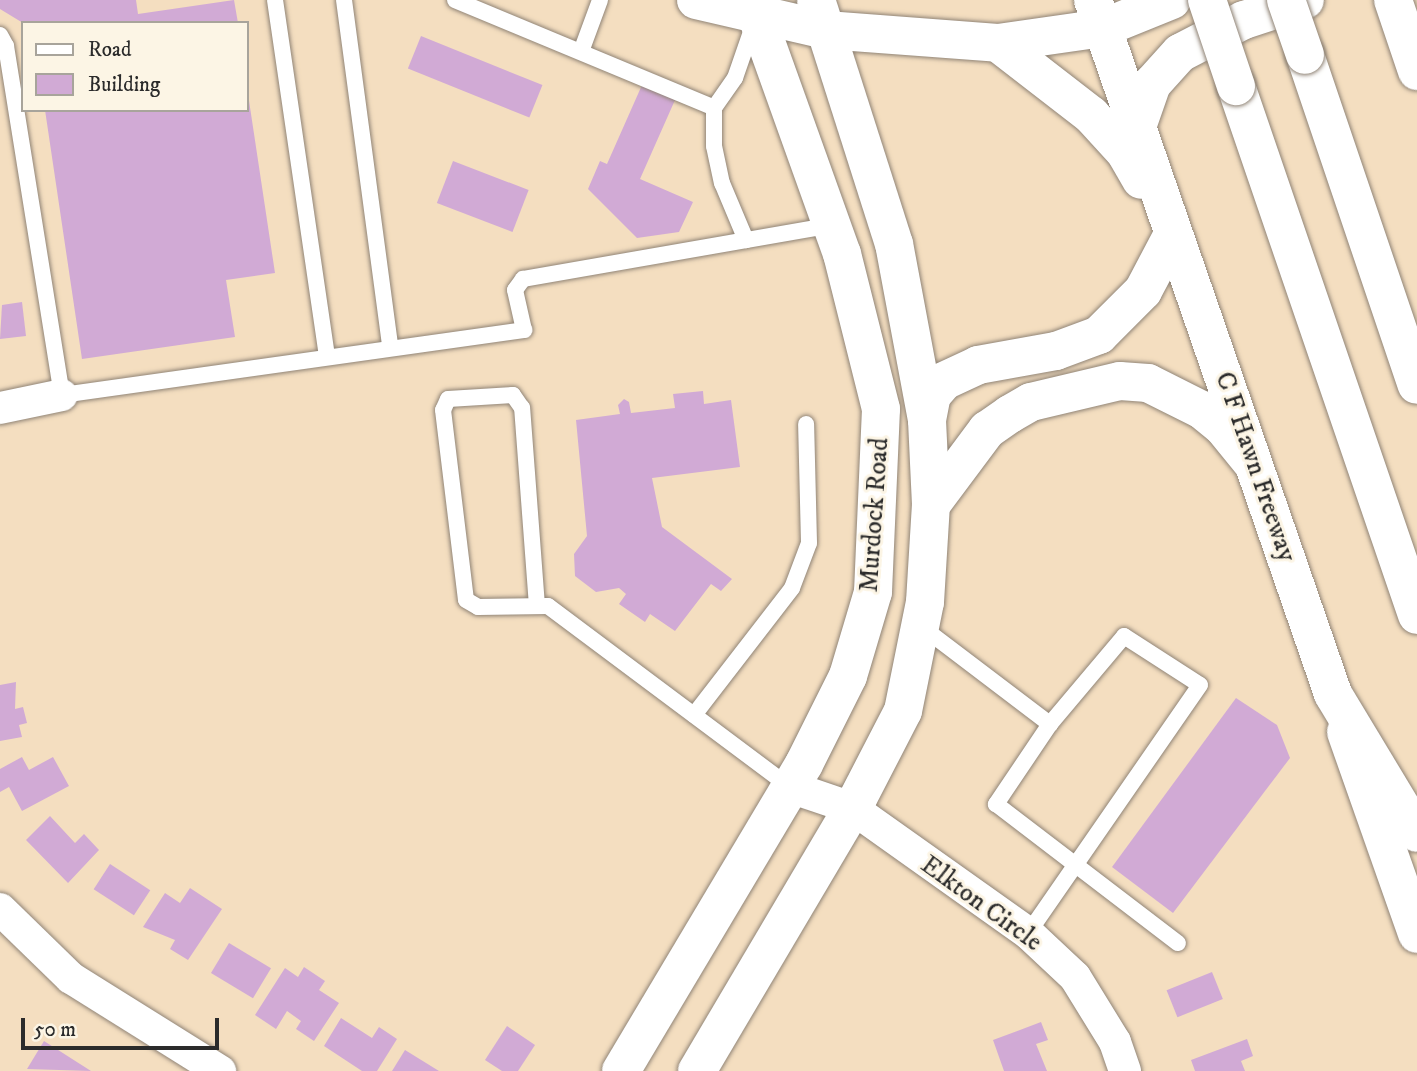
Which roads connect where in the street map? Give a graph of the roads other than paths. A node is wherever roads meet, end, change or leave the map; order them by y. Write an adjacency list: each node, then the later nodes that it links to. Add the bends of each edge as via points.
1 (275, 0): 25 (lane)
2 (344, 0): 24 (lane)
3 (455, 0): 17 (lane)
4 (600, 0): 17 (lane)
5 (696, 0): 11 (main road)
6 (1172, 0): 13 (main road)
7 (1207, 0): 35 (main road, bridge)
8 (1286, 0): 26 (main road, bridge)
9 (1305, 0): 20 (main road, via 1244,20 1180,53 1152,84)
10 (1367, 0): 12 (main road)
11 (753, 8): 14 (main road); 19 (lane, via 735,78); 21 (main road, Murdock Road)
12 (1398, 8): 18 (main road)
13 (1098, 14): 16 (main road); 20 (main road, C F Hawn Freeway)
14 (821, 15): 16 (main road); 29 (main road, Murdock Road, via 894,244)
15 (0, 35): 27 (lane, via 6,46)
16 (998, 43): 22 (main road, via 1091,115 1125,152)
17 (582, 50): 19 (lane)
18 (1417, 71)
19 (714, 108): 23 (lane, via 714,146 722,183)
20 (1136, 127): 22 (main road, C F Hawn Freeway, via 1152,162)
21 (831, 225): 23 (lane); 32 (main road, Murdock Road, via 881,409)
22 (1173, 234): 29 (main road, via 1143,291 1099,335 1056,351 978,365 944,381 932,395); 31 (main road, C F Hawn Freeway)
23 (746, 240): 24 (lane, via 523,279 515,290 524,330)
24 (390, 347): 25 (lane)
25 (327, 356): 27 (lane)
26 (1417, 385)
27 (62, 395): 28 (street)
28 (0, 408)
29 (927, 420): 32 (main road, via 902,432); 33 (main road, Murdock Road)
30 (806, 424): 38 (lane, via 809,543 792,588)
31 (1256, 467): 33 (main road, via 1222,426 1202,410 1147,383 1120,382 1031,402 1010,414 988,430); 37 (main road, C F Hawn Freeway)
32 (880, 470): 40 (main road, Murdock Road, via 873,592 848,676)
33 (931, 505): 36 (main road, Murdock Road)
34 (537, 606): 34 (lane, via 478,607 466,600 443,410 448,399 513,395 522,408); 38 (lane, via 548,606)
35 (1417, 615)
36 (920, 625): 39 (lane); 41 (main road, Murdock Road, via 902,711)
37 (1333, 694): 42 (main road); 46 (main road, C F Hawn Freeway)
38 (694, 715): 40 (lane)
39 (1051, 724): 43 (lane, via 996,804); 43 (lane, via 1124,636 1200,685)
40 (790, 787): 41 (street, Elkton Circle); 50 (main road, Murdock Road)
41 (852, 808): 45 (street, Elkton Circle); 51 (main road, Murdock Road)
42 (1417, 834)
43 (1075, 860): 45 (lane); 47 (lane)
44 (0, 909): 48 (street, via 71,978)
45 (1028, 933): 52 (street, Elkton Circle, via 1075,977 1115,1042)
46 (1417, 934)
47 (1178, 943)
48 (187, 1062): 49 (street)
49 (220, 1071)
50 (621, 1071)
51 (697, 1071)
52 (1125, 1071)

